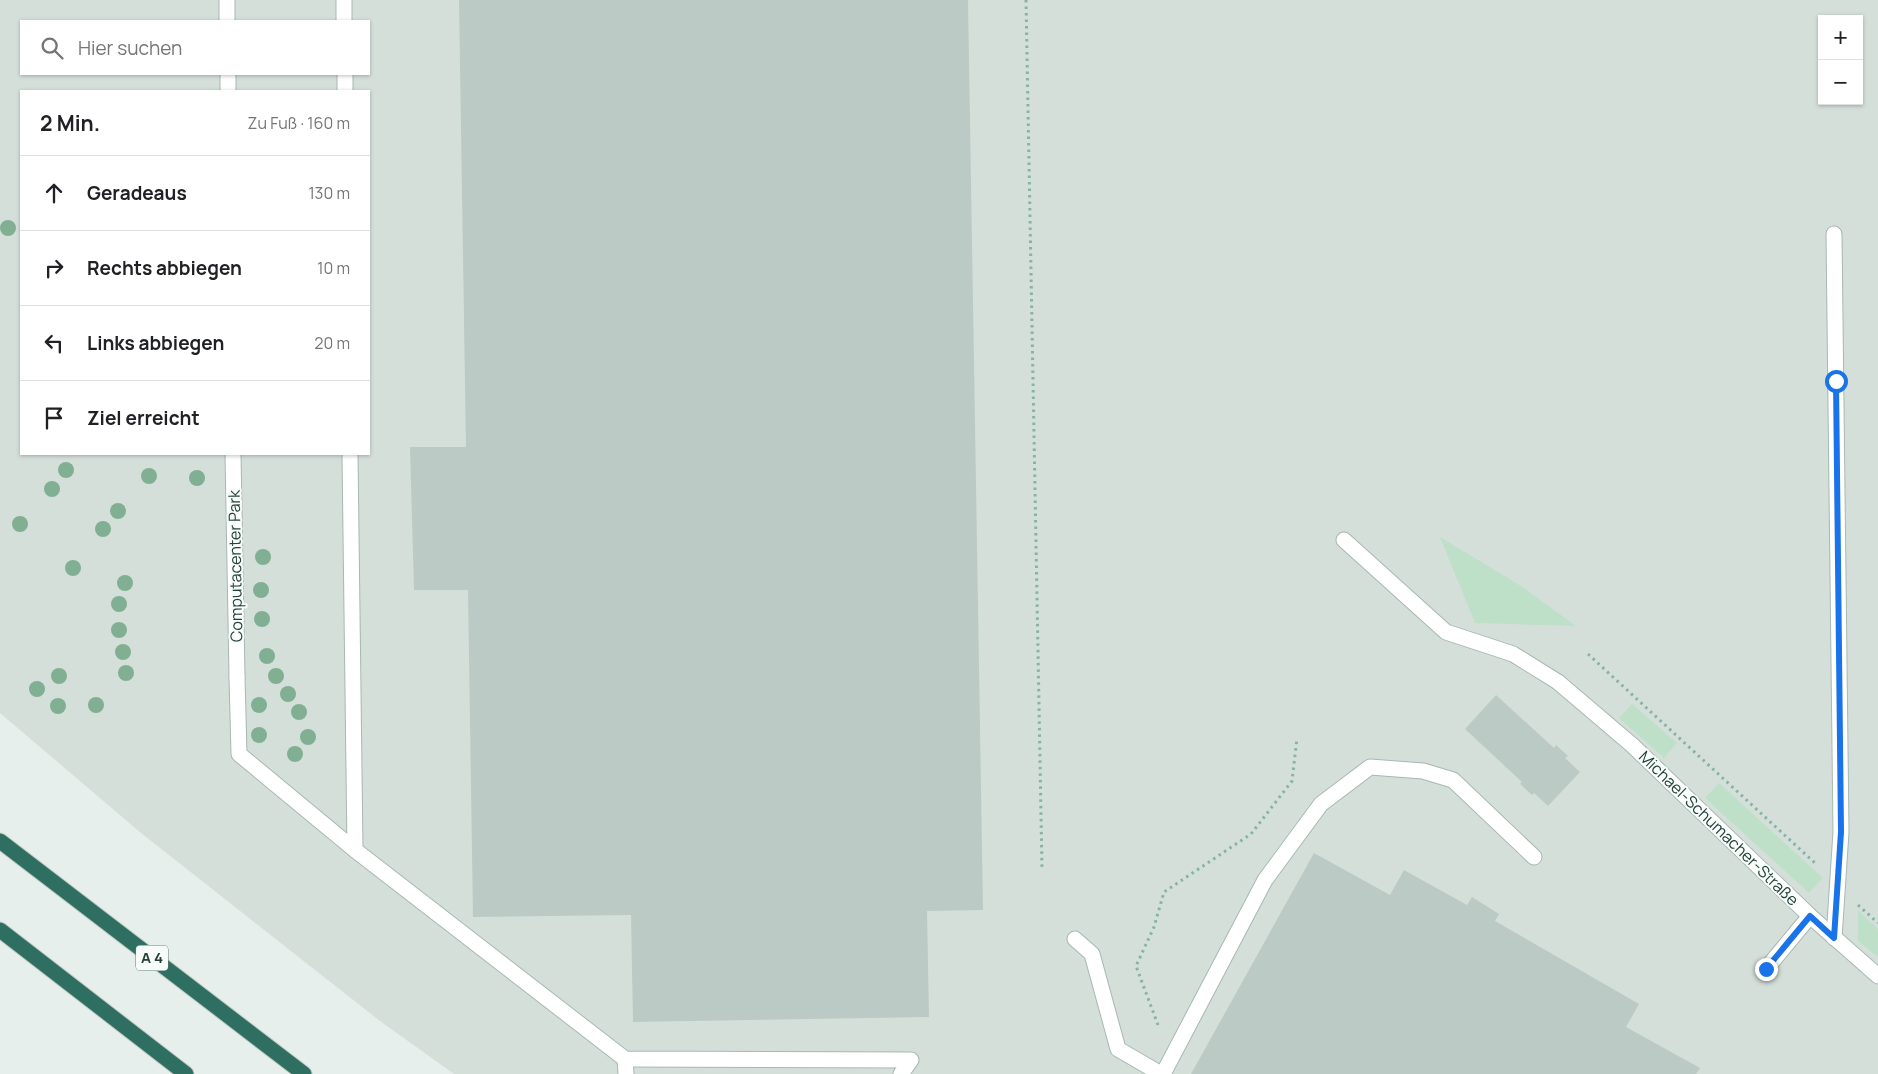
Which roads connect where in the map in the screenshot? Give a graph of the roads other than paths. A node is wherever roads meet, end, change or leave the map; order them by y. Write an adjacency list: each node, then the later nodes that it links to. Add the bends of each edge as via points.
1 (227, 0): 3 (street)
2 (344, 0): 4 (street)
3 (227, 20)
4 (344, 20)
5 (228, 75): 7 (street)
6 (345, 75): 8 (street)
7 (228, 90)
8 (345, 90)
9 (1834, 234): 18 (street, via 1841,832)
10 (233, 455): 14 (street, Computacenter Park, via 239,754)
11 (350, 455): 14 (street)
12 (1344, 540): 16 (street, Michael-Schumacher-Straße, via 1446,632 1513,654 1558,682 1632,745)
13 (0, 841): 24 (highway, A 4)
14 (355, 850): 22 (street, Computacenter Park)
15 (1534, 857): 27 (street, via 1453,780 1423,771 1370,767 1321,804 1265,880)
16 (1810, 916): 18 (street, Michael-Schumacher-Straße); 20 (street)
17 (0, 930): 23 (highway)
18 (1834, 938): 21 (street, Michael-Schumacher-Straße)
19 (1075, 939): 27 (street, via 1092,954 1118,1049)
20 (1766, 969)
21 (1878, 976)
22 (626, 1059): 25 (street); 26 (street, via 911,1060)
23 (186, 1074)
24 (304, 1074)
25 (626, 1074)
26 (901, 1074)
27 (1162, 1074)

